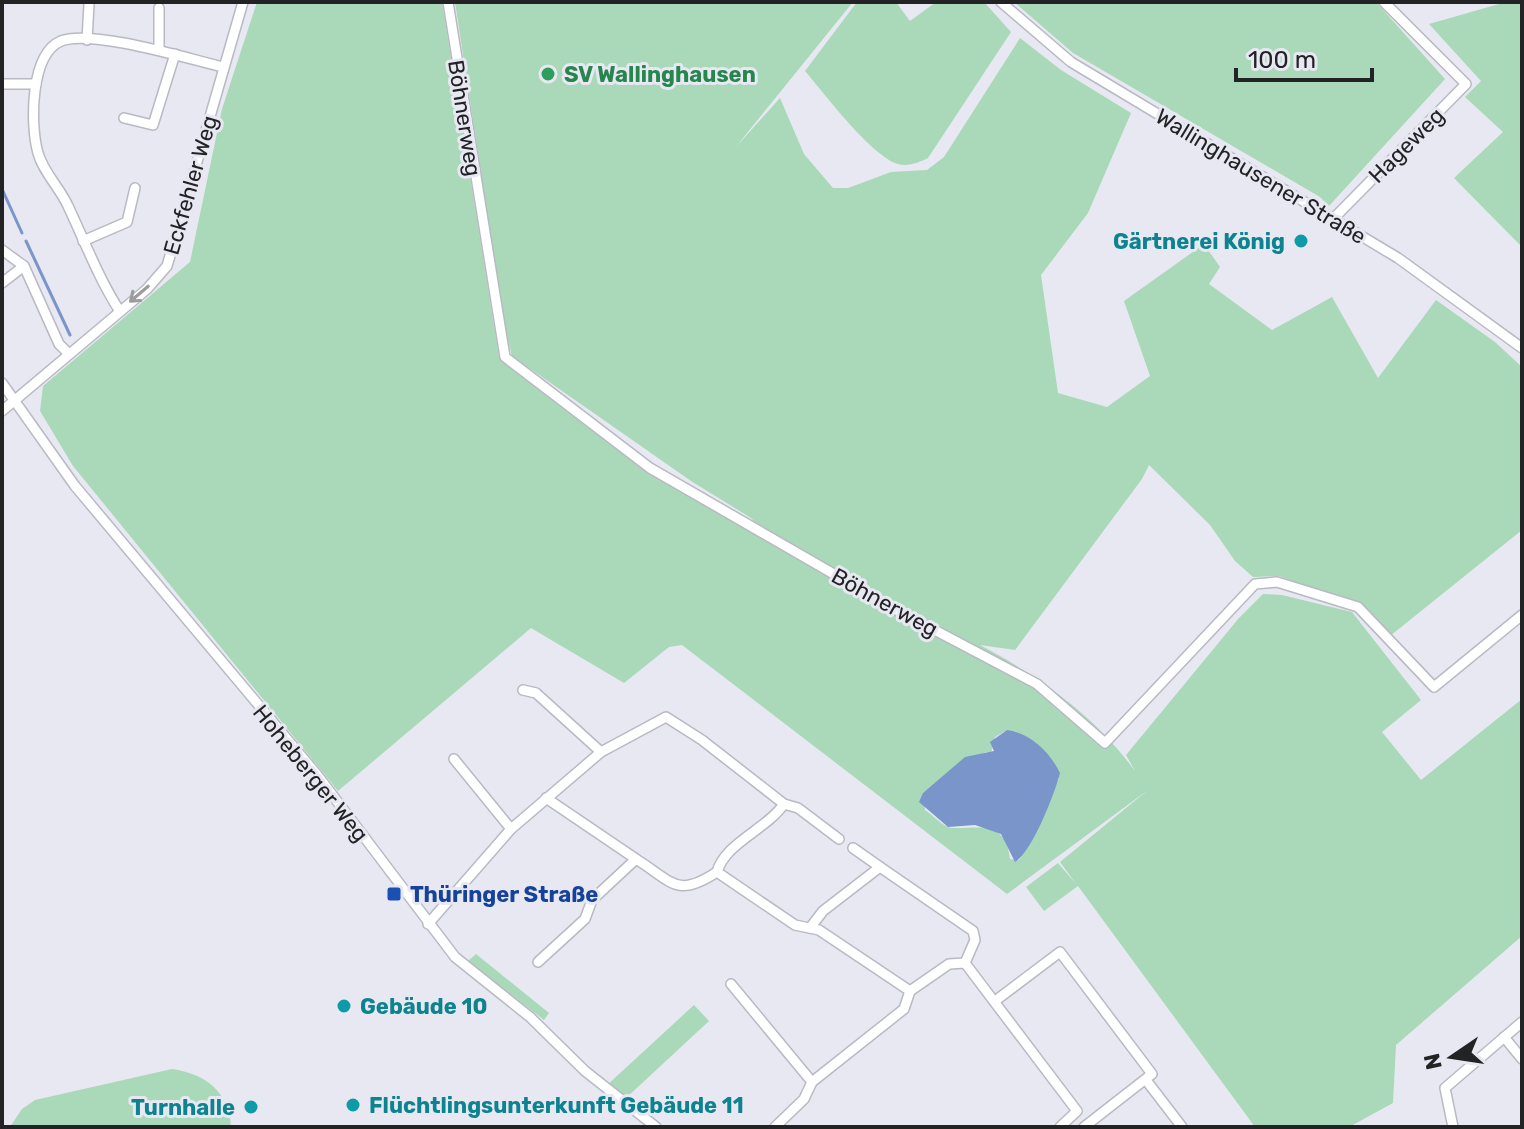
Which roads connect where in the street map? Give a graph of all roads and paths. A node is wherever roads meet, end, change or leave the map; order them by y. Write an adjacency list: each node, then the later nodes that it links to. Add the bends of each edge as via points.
1 (243, 2): 10 (street, Eckfehler Weg)
2 (448, 2): 26 (street, Böhnerweg, via 505,357 650,468 1037,684 1105,743 1255,584 1277,582 1358,607 1434,687)
3 (1001, 2): 15 (street, Wallinghausener Straße, via 1071,62)
4 (1384, 2): 15 (street, Hageweg, via 1466,84)
5 (89, 4): 7 (street)
6 (159, 8): 8 (street)
7 (87, 40): 8 (street); 12 (street, via 62,41 44,54)
8 (159, 49): 9 (street)
9 (175, 54): 10 (street); 13 (street, via 153,125)
10 (223, 67): 20 (street, Eckfehler Weg, one-way to 20, via 167,266)
11 (2, 84): 12 (street)
12 (36, 84): 16 (street, via 38,155)
13 (124, 118)
14 (135, 188): 16 (street, via 127,222)
15 (1333, 219): 21 (street, Wallinghausener Straße, via 1434,281)
16 (83, 241): 20 (street)
17 (2, 250): 18 (street)
18 (24, 266): 19 (street); 22 (street, via 59,344)
19 (2, 283)
20 (119, 310): 22 (street, Eckfehler Weg)
21 (1522, 348)
22 (69, 354): 24 (street, Eckfehler Weg)
23 (2, 383): 24 (street, Hoheberger Weg)
24 (16, 400): 25 (street, Eckfehler Weg); 38 (street, Hoheberger Weg, via 75,486 318,776)
25 (2, 411)
26 (1522, 615)
27 (523, 690): 28 (street, via 536,693)
28 (601, 752): 30 (street); 31 (street, via 666,717)
29 (454, 759): 32 (street)
30 (546, 798): 32 (street); 35 (street)
31 (784, 804): 33 (street, via 798,808); 37 (street, via 774,819 721,859)
32 (511, 829): 38 (street)
33 (839, 839)
34 (853, 848): 36 (street)
35 (636, 859): 37 (street, via 680,887 693,888); 40 (street, via 592,900 585,919)
36 (880, 867): 39 (street, via 823,911); 41 (street, via 973,931 975,940)
37 (717, 872): 39 (street, via 795,925)
38 (428, 924): 52 (street, Hoheberger Weg, via 475,974)
39 (810, 928): 43 (street)
40 (538, 962)
41 (965, 963): 43 (street, via 949,964); 44 (street)
42 (731, 984): 49 (street)
43 (910, 991): 49 (street, via 904,1009)
44 (995, 1001): 48 (street, via 1060,952 1152,1074); 50 (street)
45 (1522, 1022): 46 (street)
46 (1504, 1037): 47 (street); 56 (street, via 1445,1088)
47 (1522, 1059)
48 (1146, 1080): 51 (street); 55 (street)
49 (812, 1082): 53 (street, via 804,1099)
50 (1077, 1111): 51 (street); 54 (street)
51 (1086, 1125)
52 (656, 1127)
53 (775, 1127)
54 (1060, 1127)
55 (1182, 1127)
56 (1453, 1127)

